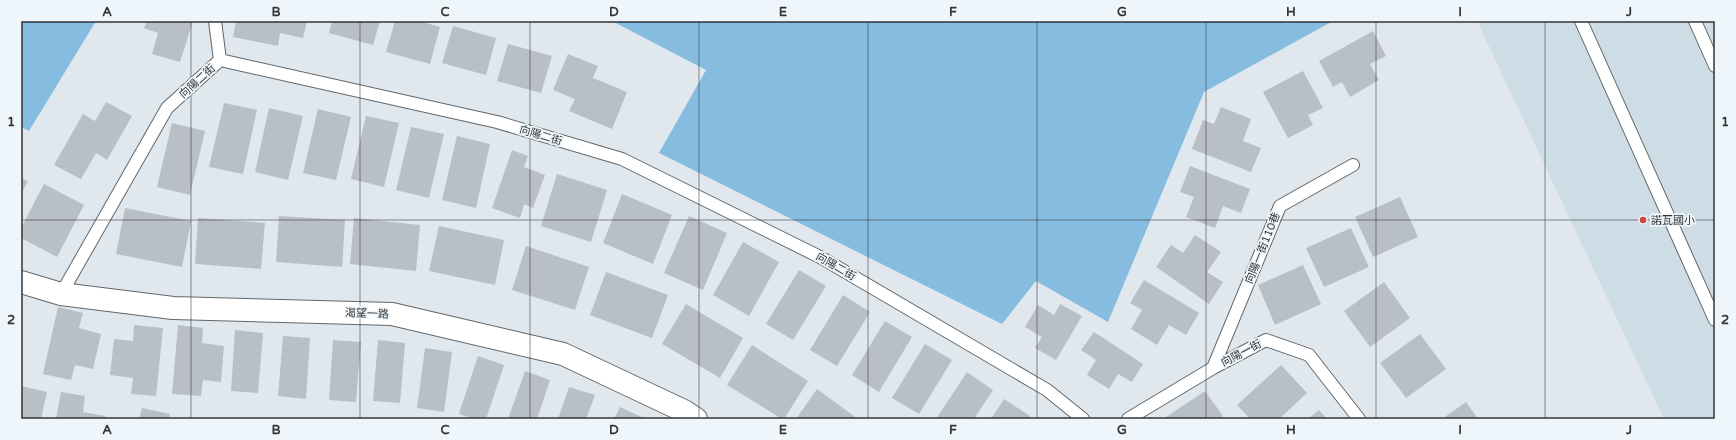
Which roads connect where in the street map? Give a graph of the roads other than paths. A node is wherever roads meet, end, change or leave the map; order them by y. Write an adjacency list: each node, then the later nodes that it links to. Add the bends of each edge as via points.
1 (214, 21): 4 (lane)
2 (1581, 21): 9 (lane)
3 (1695, 21): 5 (lane)
4 (220, 60): 8 (lane, 向陽二街, via 167,108); 12 (lane, 向陽二街, via 497,122 622,159 820,257 1047,390)
5 (1715, 66)
6 (1353, 165): 10 (lane, 向陽一街110巷, via 1280,206)
7 (21, 282): 8 (street, 渴望一路)
8 (61, 294): 11 (street, 渴望一路, via 173,308 392,314 564,354)
9 (1715, 320)
10 (1213, 368): 13 (lane, 向陽一街); 14 (lane, 向陽一街, via 1266,340 1309,355)
11 (696, 419)
12 (1083, 419)
13 (1128, 419)
14 (1359, 419)

